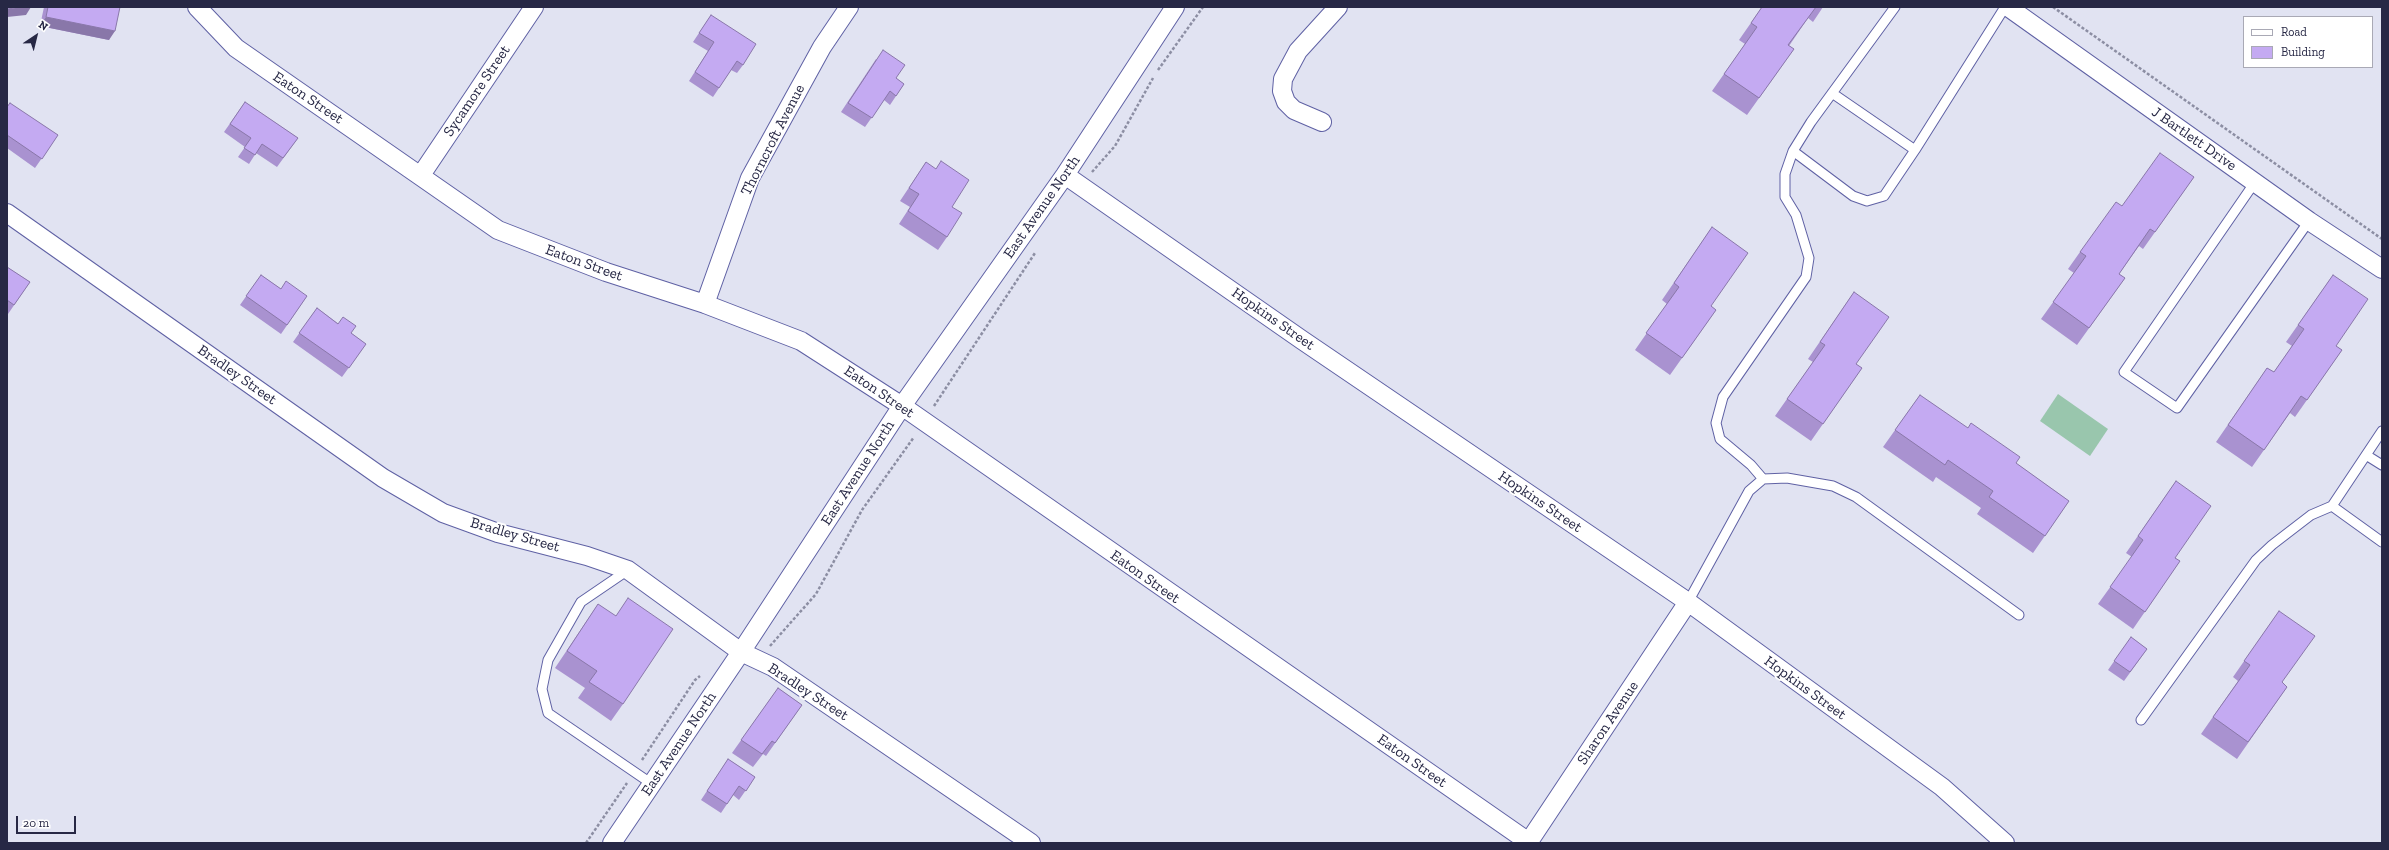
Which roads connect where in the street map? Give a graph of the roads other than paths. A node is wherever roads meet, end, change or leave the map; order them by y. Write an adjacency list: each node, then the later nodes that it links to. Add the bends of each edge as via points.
1 (198, 7): 12 (street, Eaton Street, via 236,48)
2 (534, 7): 12 (street, Sycamore Street)
3 (849, 7): 18 (street, Thorncroft Avenue, via 822,48 750,178)
4 (1175, 7): 13 (street, East Avenue North)
5 (1338, 7): 9 (street, via 1298,51 1283,79 1282,91 1286,102 1294,110)
6 (1895, 7): 8 (lane)
7 (2006, 7): 10 (lane); 14 (street, J Bartlett Drive)
8 (1832, 93): 10 (lane); 11 (lane)
9 (1322, 122)
10 (1915, 150): 11 (lane, via 1884,196 1867,201 1854,196)
11 (1793, 151): 23 (lane, via 1785,174 1785,197 1796,215 1805,241 1809,258 1806,277 1723,398 1716,423 1720,439 1751,465)
12 (421, 175): 18 (street, Eaton Street, via 498,230 606,272)
13 (1065, 175): 19 (street, East Avenue North); 27 (street, Hopkins Street)
14 (2255, 182): 16 (street, J Bartlett Drive); 16 (lane, via 2124,372 2177,408)
15 (7, 213): 26 (street, Bradley Street, via 396,486 450,516 498,533 588,556)
16 (2309, 221): 17 (street, J Bartlett Drive)
17 (2382, 269)
18 (705, 304): 19 (street, Eaton Street, via 801,341)
19 (902, 406): 29 (street, East Avenue North); 34 (street, Eaton Street)
20 (2382, 430): 21 (lane)
21 (2366, 455): 22 (lane); 24 (lane)
22 (2382, 465)
23 (1763, 480): 27 (lane, via 1749,491); 28 (lane, via 1787,478 1833,486 1856,497)
24 (2332, 506): 25 (lane); 30 (lane, via 2311,515 2256,560)
25 (2382, 542)
26 (628, 570): 29 (street, Bradley Street); 31 (lane, via 581,602 548,660 542,689 548,713)
27 (1688, 602): 34 (street, Sharon Avenue); 35 (street, Hopkins Street, via 1942,787)
28 (2019, 615)
29 (741, 652): 31 (street, East Avenue North); 33 (street, Bradley Street, via 773,667)
30 (2141, 720)
31 (652, 784): 32 (street, East Avenue North)
32 (612, 843)
33 (1031, 843)
34 (1529, 843)
35 (2005, 843)

